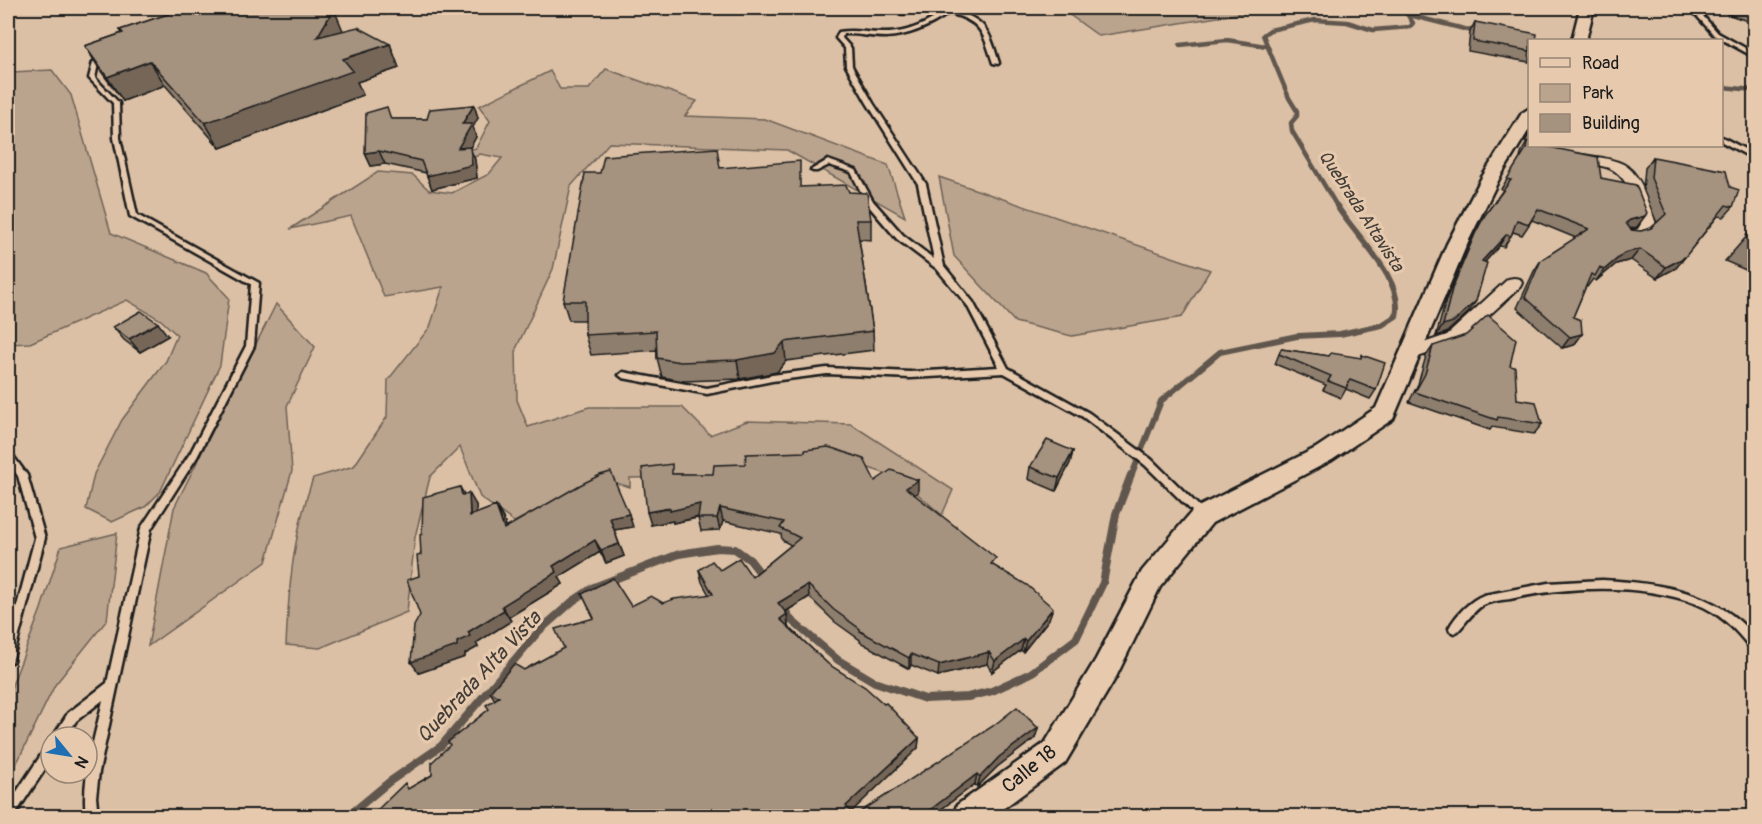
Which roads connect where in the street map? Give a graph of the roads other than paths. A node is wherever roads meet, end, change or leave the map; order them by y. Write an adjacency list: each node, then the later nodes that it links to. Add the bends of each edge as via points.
1 (1587, 8): 4 (street)
2 (1694, 8): 6 (lane, via 1716,34)
3 (949, 9): 7 (lane, via 971,17 985,30); 14 (lane, via 910,31 885,35 848,32 841,33 839,38 848,48 849,66 922,184)
4 (1579, 39)
5 (115, 53): 24 (lane, via 95,63 93,78 116,103 117,138 134,216 255,283 250,346 194,454 146,528)
6 (1755, 55)
7 (996, 63)
8 (1528, 118): 16 (street, via 1457,244)
9 (1723, 140): 11 (lane)
10 (1568, 156): 13 (street, via 1623,171 1649,224 1642,232)
11 (1755, 157)
12 (815, 170): 14 (lane, via 828,162 854,171 870,202 900,237)
13 (1628, 236)
14 (940, 267): 17 (lane, via 970,304)
15 (1514, 284): 16 (street, via 1453,339)
16 (1412, 353): 20 (street, via 1385,413 1324,454)
17 (1005, 370): 18 (lane, via 910,375 827,371 707,391); 20 (lane, via 1086,415 1148,462)
18 (623, 375)
19 (8, 456): 23 (lane, via 22,475 40,538)
20 (1203, 516): 29 (street, Calle 18, via 1151,579 1131,622 1055,753)
21 (1454, 628): 22 (lane, via 1480,602 1519,591 1572,584 1616,585 1701,601 1724,614)
22 (1755, 644)
23 (8, 658)
24 (112, 686): 25 (lane); 28 (lane, via 93,772)
25 (67, 725)
26 (39, 768): 27 (lane)
27 (8, 815)
28 (92, 816)
29 (968, 816)

